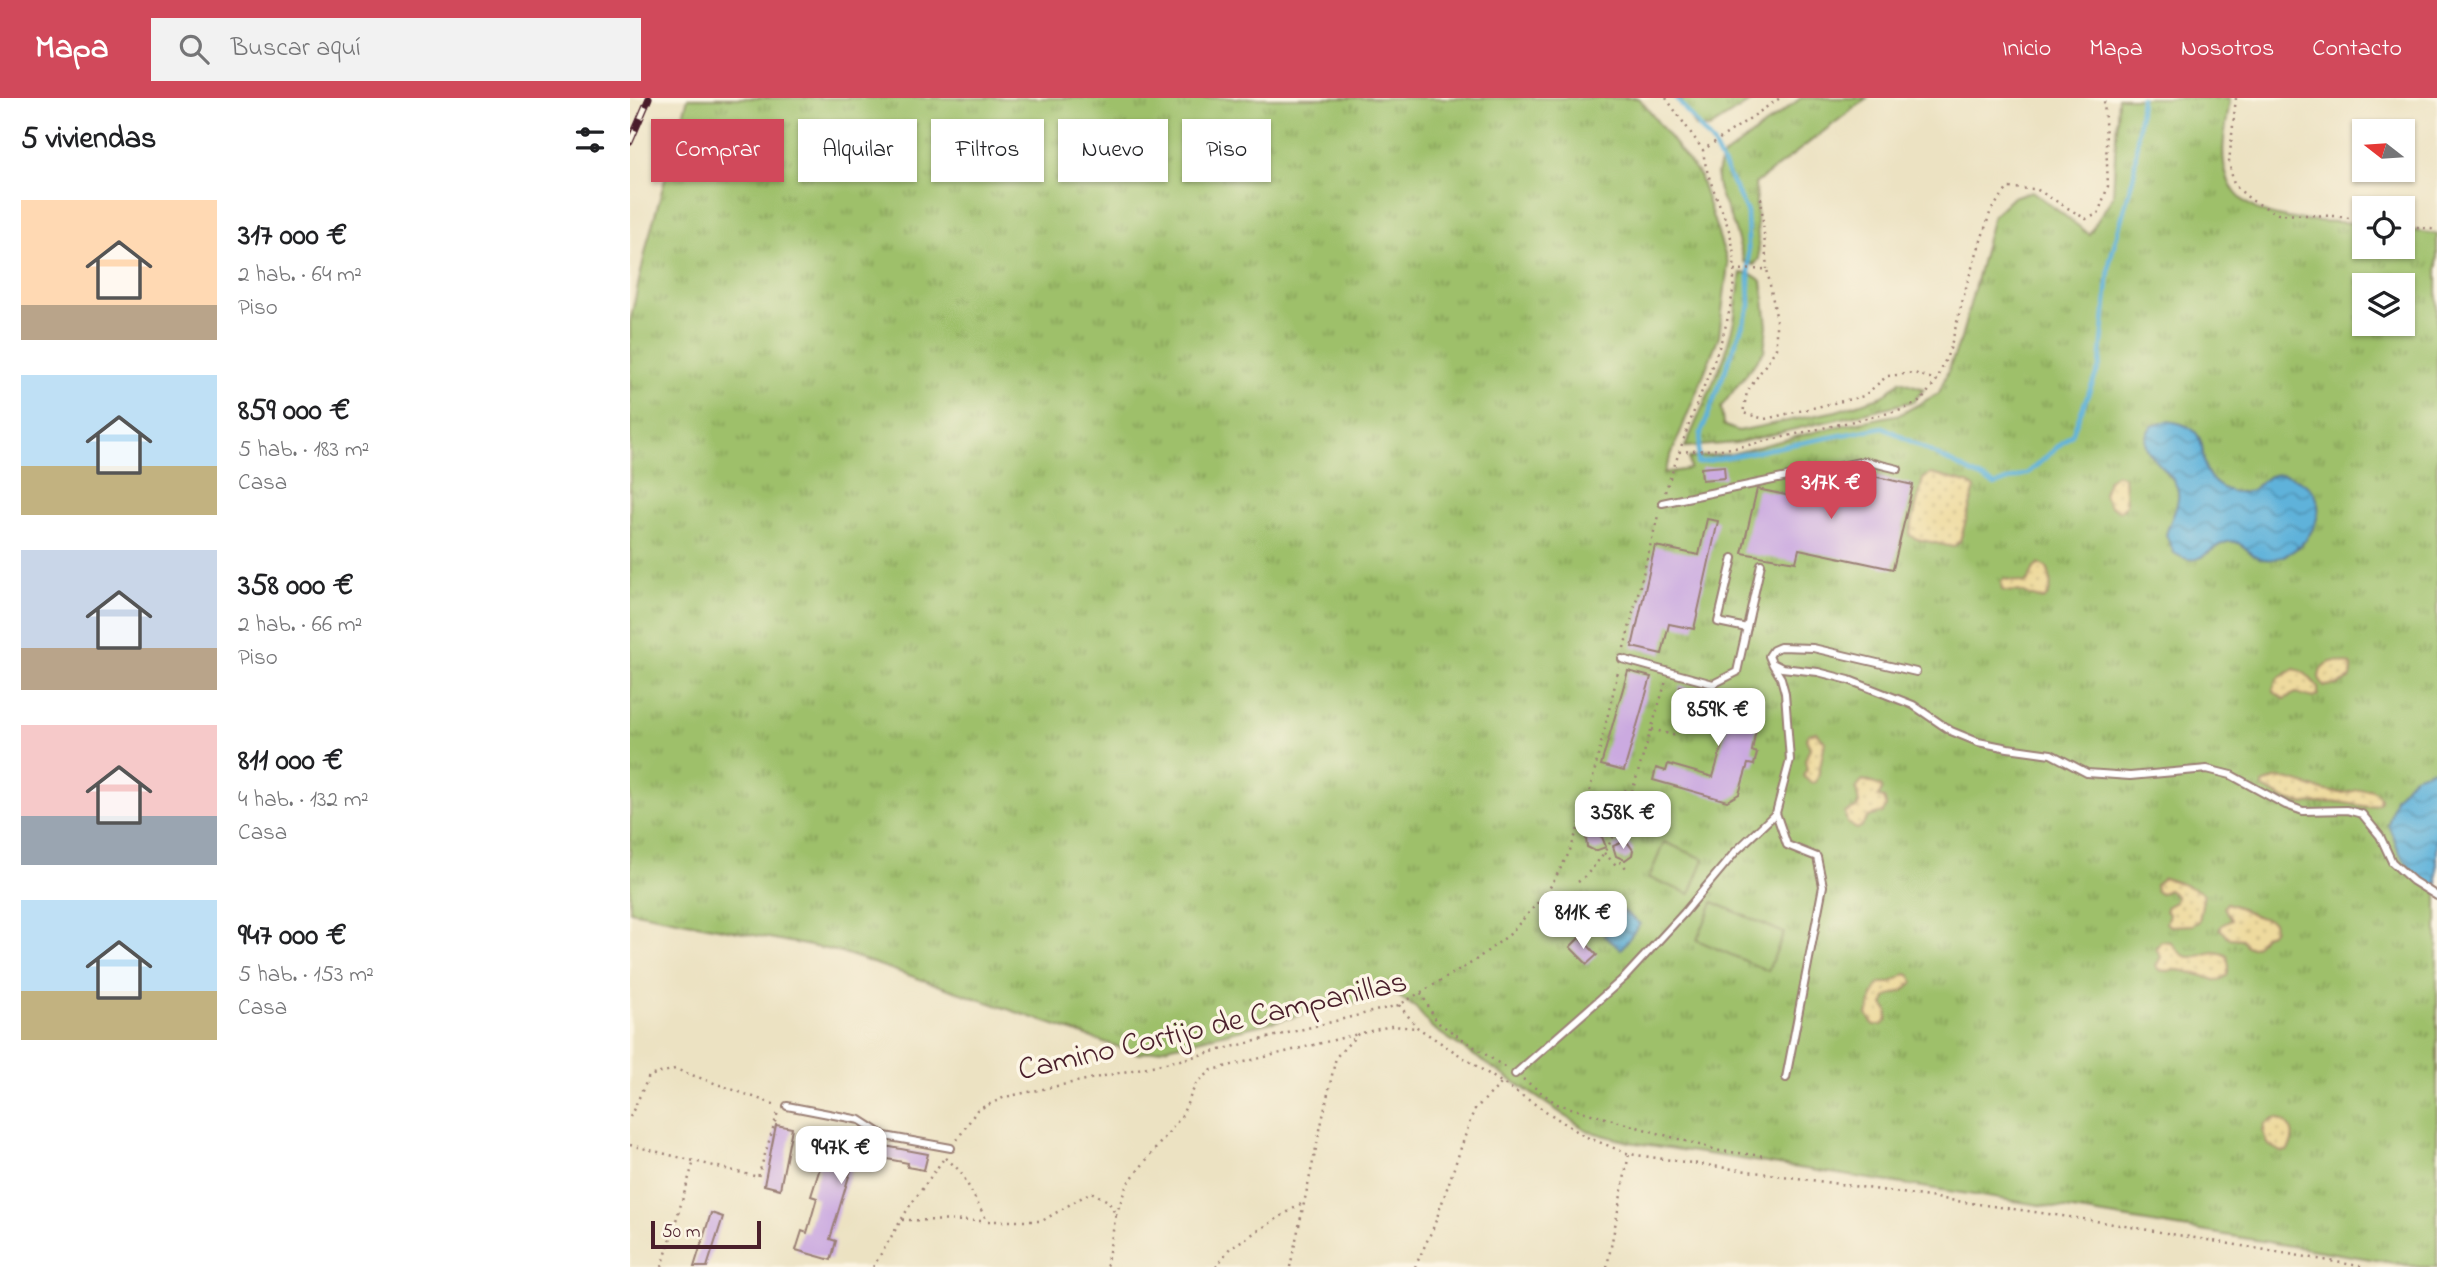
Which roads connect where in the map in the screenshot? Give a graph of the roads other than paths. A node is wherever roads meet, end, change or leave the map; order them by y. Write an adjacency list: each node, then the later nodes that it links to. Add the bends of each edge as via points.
1 (1898, 469): 2 (lane, via 1865,461)
2 (1661, 503)
3 (1733, 558): 5 (lane, via 1718,622)
4 (1760, 564): 5 (lane)
5 (1747, 628): 6 (lane, via 1737,672 1713,684)
6 (1622, 659)
7 (1772, 663): 8 (lane, via 1769,656 1773,650 1798,647); 9 (lane, via 1785,692 1790,760); 10 (lane, via 1849,680 1913,705 1951,731 2008,748 2050,754 2087,773 2130,776 2207,769 2231,775 2303,811 2361,814 2380,836 2392,862)
8 (1916, 672)
9 (1776, 813): 11 (lane, via 1736,850 1625,978); 12 (lane, via 1787,845 1817,857 1823,886)
10 (2437, 896)
11 (1515, 1074)
12 (1786, 1079)
13 (787, 1106): 14 (lane, via 860,1120 885,1136)
14 (951, 1148)

